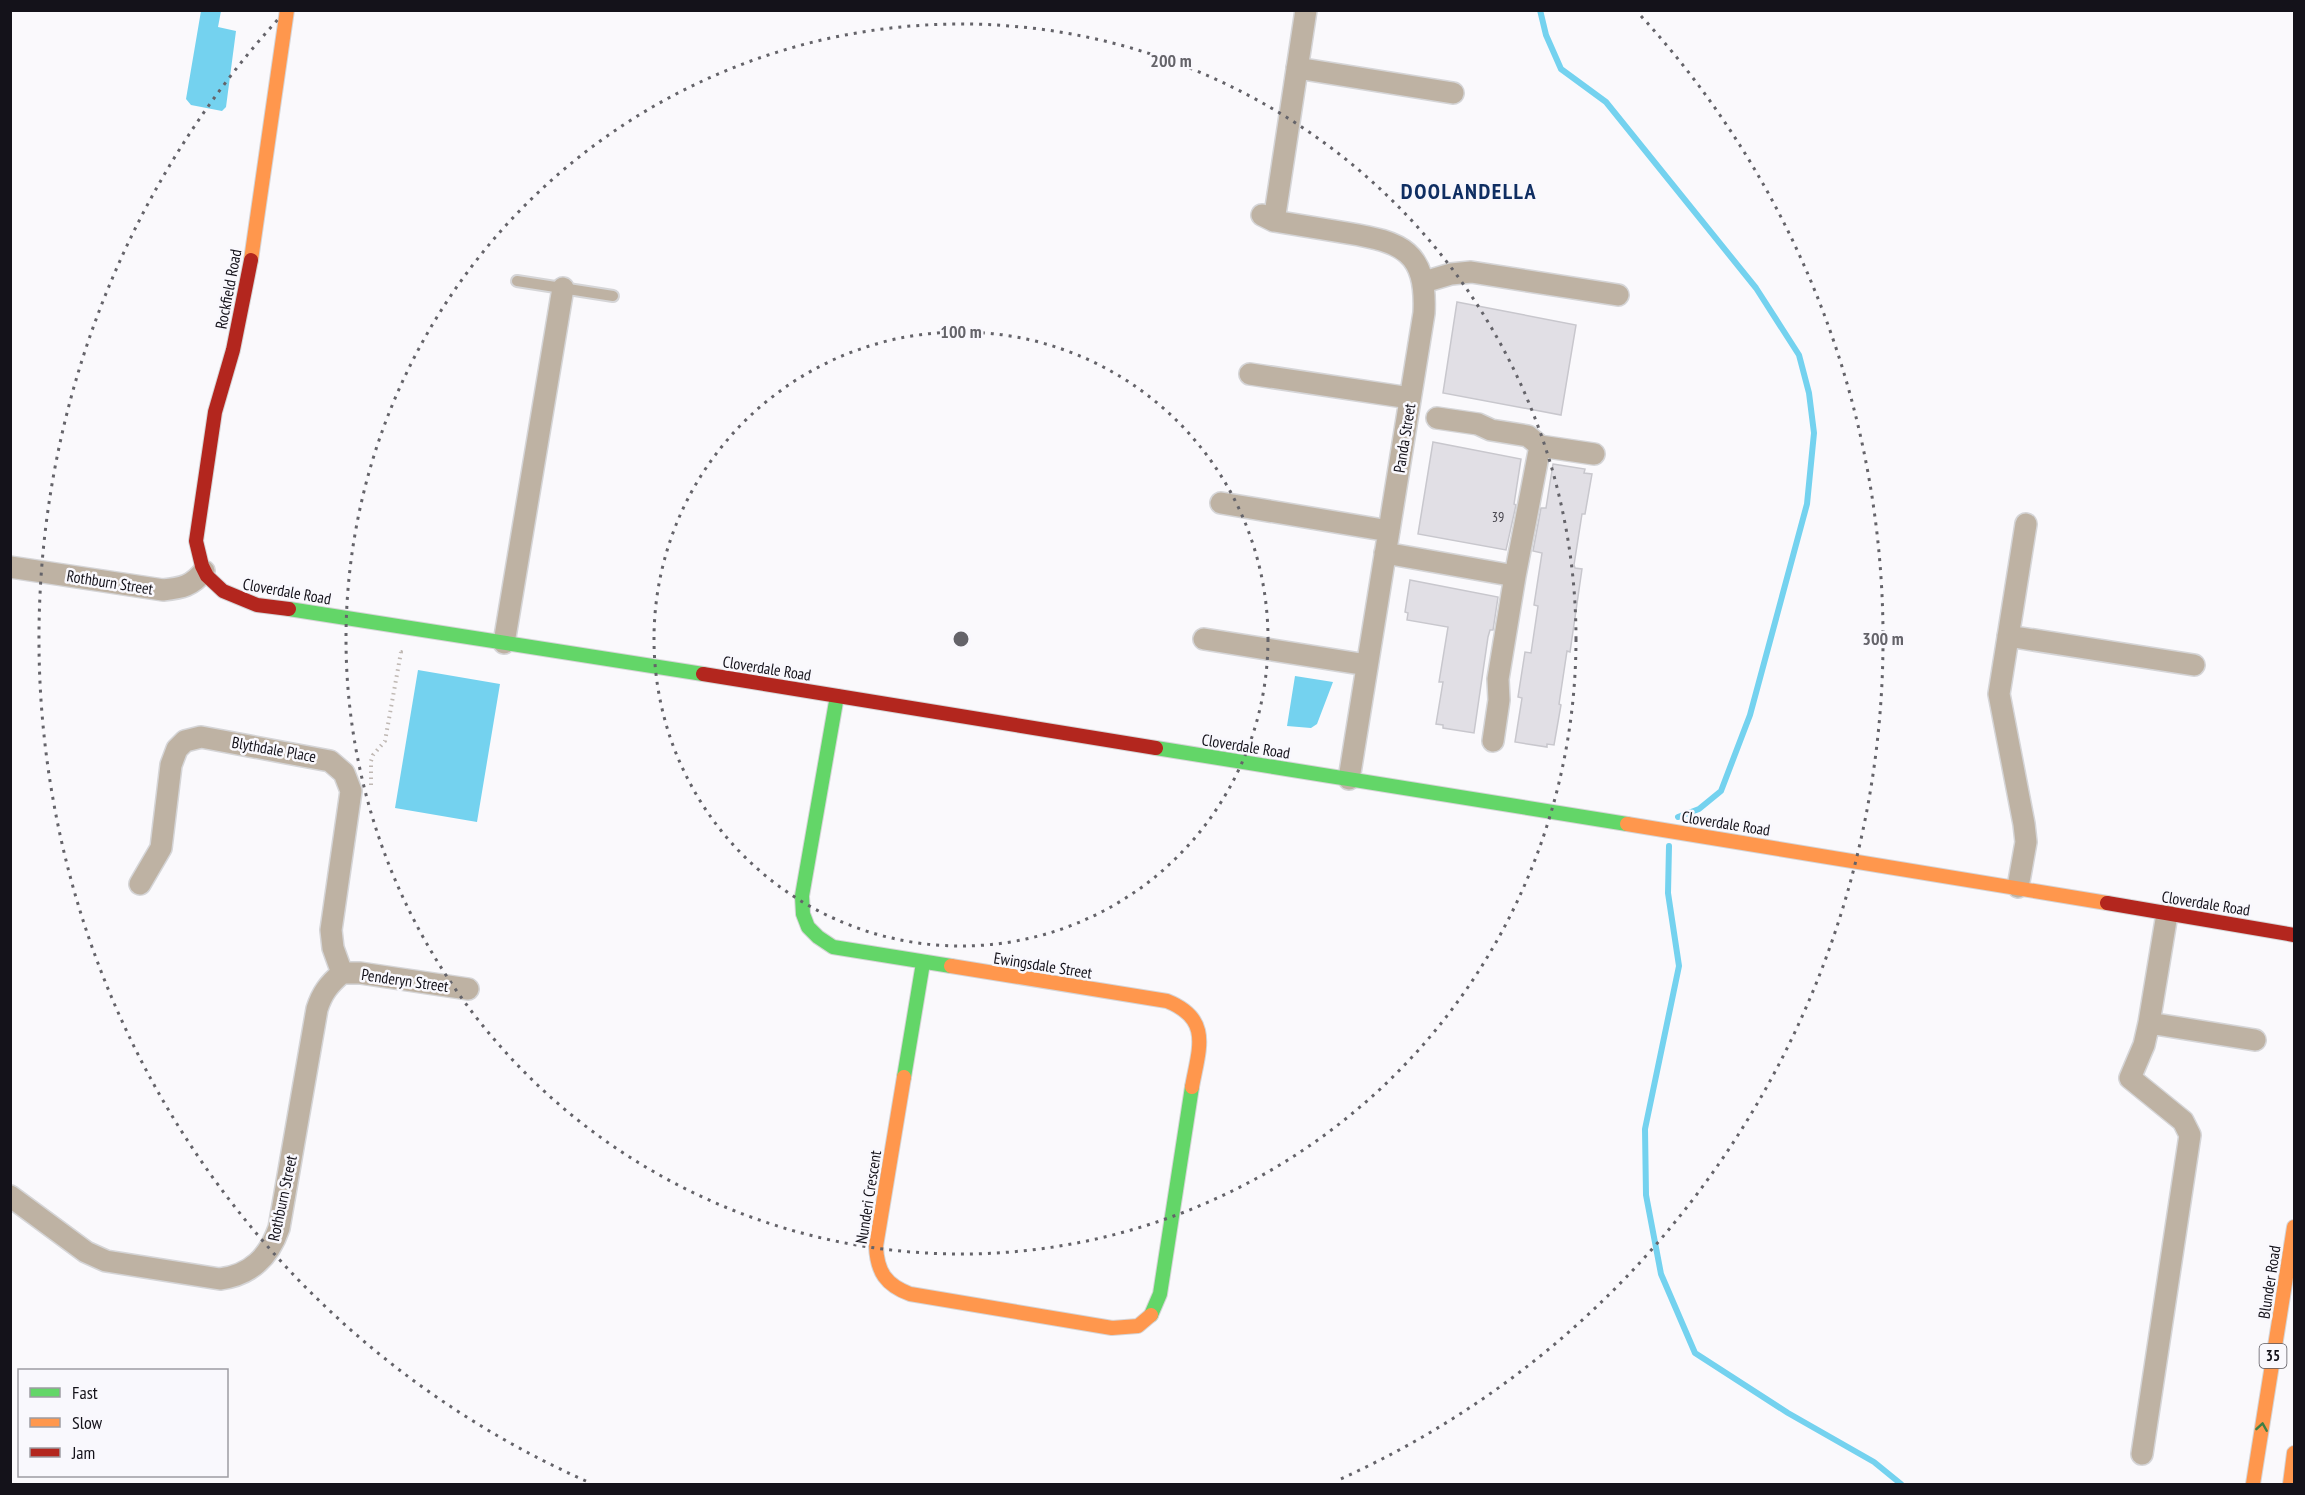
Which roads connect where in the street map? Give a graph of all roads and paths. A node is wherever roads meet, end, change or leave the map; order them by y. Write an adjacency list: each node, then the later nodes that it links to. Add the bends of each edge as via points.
1 (287, 10): 20 (street, Rockfield Road, via 251,263 216,412 196,541)
2 (1305, 10): 3 (street)
3 (1297, 68): 4 (street); 6 (street, Panda Street, via 1268,218 1396,244 1409,254)
4 (1453, 93)
5 (517, 281): 7 (lane)
6 (1424, 282): 8 (street, via 1471,272); 11 (street, Panda Street, via 1424,313)
7 (563, 288): 9 (lane); 24 (street)
8 (1618, 295)
9 (613, 296)
10 (1250, 374): 11 (street)
11 (1410, 398): 17 (street, Panda Street)
12 (1437, 418): 13 (street, via 1528,436)
13 (1540, 446): 14 (street); 21 (street)
14 (1594, 454)
15 (1221, 503): 17 (street)
16 (2026, 524): 22 (street)
17 (1389, 531): 18 (street, Panda Street)
18 (1385, 553): 21 (street); 26 (street, Panda Street)
19 (10, 567): 20 (street, Rothburn Street, via 163,590 195,582)
20 (204, 571): 24 (street, Cloverdale Road, via 223,593 238,601)
21 (1515, 576): 29 (street, via 1498,679)
22 (2008, 636): 27 (street); 33 (street, via 1999,694 2026,843)
23 (1204, 639): 26 (street)
24 (504, 643): 28 (street, Cloverdale Road)
25 (391, 651): 31 (path, via 401,652 385,741 371,761 371,792)
26 (1367, 665): 30 (street, Panda Street)
27 (2194, 665)
28 (837, 696): 30 (street, Cloverdale Road); 36 (street, Ewingsdale Street, via 802,912 811,933 833,947)
29 (1493, 741)
30 (1349, 779): 33 (street, Cloverdale Road)
31 (351, 791): 32 (street, Blythdale Place, via 344,773 323,758 201,737 185,741 171,765 161,848); 37 (street, via 331,930)
32 (140, 884)
33 (2018, 887): 34 (street, Cloverdale Road)
34 (2167, 914): 35 (street, Cloverdale Road); 39 (street)
35 (2295, 934)
36 (923, 963): 43 (street, Nunderi Crescent, via 876,1245 881,1275 896,1289 910,1294 1112,1328); 43 (street, Ewingsdale Street, via 1167,1001 1189,1011 1199,1025 1160,1294 1151,1315)
37 (342, 973): 38 (street, Penderyn Street); 41 (street, Rothburn Street, via 328,985 317,1009 274,1245 246,1272 220,1279 106,1261 86,1252)
38 (468, 989)
39 (2149, 1023): 40 (street); 45 (street, via 2130,1078 2183,1121 2190,1135)
40 (2255, 1040)
41 (10, 1196)
42 (2295, 1227): 46 (street, Blunder Road / 35, one-way to 42)
43 (1142, 1324)
44 (2295, 1453): 47 (street)
45 (2142, 1454)
46 (2253, 1485)
47 (2290, 1485)

